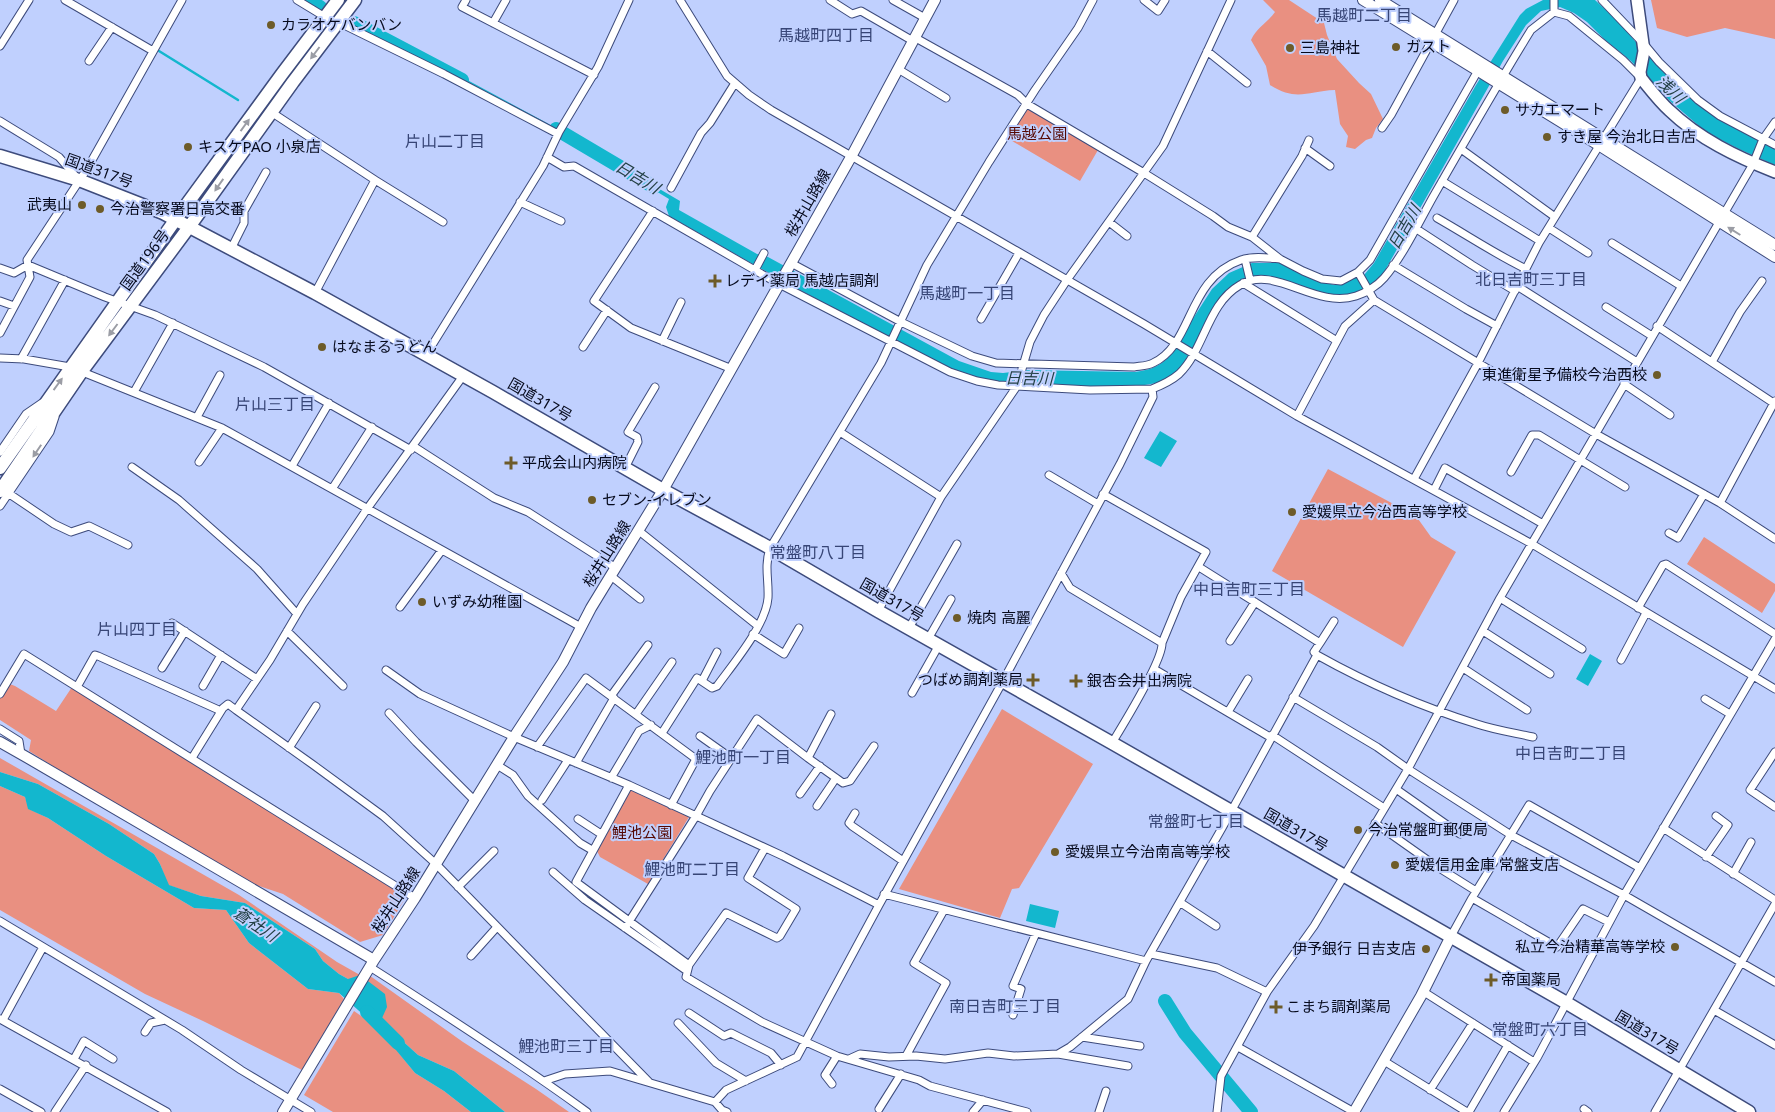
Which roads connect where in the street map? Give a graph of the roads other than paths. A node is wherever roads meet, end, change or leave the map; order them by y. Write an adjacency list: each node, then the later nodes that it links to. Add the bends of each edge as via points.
1 (29, 0): 32 (street)
2 (65, 0): 29 (street)
3 (182, 0): 34 (street)
4 (297, 0): 25 (street)
5 (338, 0): 25 (highway, 国道196号)
6 (354, 0): 27 (highway, 国道196号)
7 (466, 0): 28 (street, via 462,7)
8 (506, 0): 28 (street)
9 (630, 0): 39 (street)
10 (680, 0): 42 (street, via 727,76)
11 (830, 0): 31 (street, via 852,14 861,10)
12 (893, 0): 26 (street)
13 (934, 0): 26 (main road, 桜井山路線)
14 (1093, 0): 45 (street)
15 (1144, 0): 16 (street, via 1158,11)
16 (1165, 0)
17 (1231, 0): 35 (street)
18 (1363, 0): 30 (main road)
19 (1380, 0): 30 (main road)
20 (1454, 0): 30 (street)
21 (1554, 0): 24 (street)
22 (1602, 0): 33 (street)
23 (1637, 0): 33 (main road)
24 (1554, 12): 40 (street, via 1569,16); 41 (street, via 1531,30)
25 (326, 16): 75 (highway, 国道196号, one-way to 25)
26 (925, 18): 31 (main road, 桜井山路線)
27 (338, 22): 46 (highway, 国道196号, one-way to 46); 50 (street)
28 (493, 23): 39 (street)
29 (112, 27): 34 (street); 36 (street)
30 (1434, 38): 37 (main road); 49 (street)
31 (914, 39): 38 (main road, 桜井山路線); 45 (street, via 1018,95)
32 (0, 46)
33 (1644, 47): 40 (main road); 52 (street, via 1698,100)
34 (153, 51): 65 (street)
35 (1208, 51): 43 (street); 64 (street, via 1163,146)
36 (89, 61)
37 (1480, 68): 41 (main road); 100 (street, via 1370,260)
38 (898, 69): 44 (street); 59 (main road, 桜井山路線)
39 (594, 75): 50 (street)
40 (1640, 75): 53 (street); 60 (main road, via 1669,110 1707,140)
41 (1500, 80): 53 (main road); 56 (street)
42 (735, 83): 59 (street, via 771,110); 68 (street, via 701,133)
43 (1247, 83)
44 (946, 98)
45 (1027, 104): 64 (street); 71 (street)
46 (271, 112): 66 (street); 79 (highway, 国道196号, one-way to 79)
47 (0, 121): 65 (street, via 59,156)
48 (1775, 122): 52 (street)
49 (1382, 128)
50 (560, 131): 58 (street)
51 (1309, 140): 55 (street)
52 (1763, 140): 54 (street); 60 (street)
53 (1602, 142): 72 (street); 73 (main road)
54 (1775, 145)
55 (1306, 148): 61 (street); 83 (street)
56 (1460, 149): 67 (street); 72 (street)
57 (0, 156): 65 (highway, 国道317号)
58 (547, 157): 69 (street); 70 (street, via 564,167 574,166)
59 (852, 157): 71 (street); 94 (main road, 桜井山路線)
60 (1754, 161): 63 (main road); 73 (street)
61 (1330, 166)
62 (266, 172): 87 (street, via 244,211 244,223)
63 (1775, 172)
64 (1144, 174): 78 (street); 83 (street, via 1228,227)
65 (79, 180): 75 (highway, 国道317号); 95 (street, via 27,260)
66 (375, 180): 77 (street); 110 (street)
67 (1442, 181): 80 (street); 84 (street)
68 (670, 188)
69 (520, 202): 76 (street); 132 (street)
70 (653, 211): 99 (street); 118 (street, via 594,301)
71 (956, 217): 89 (street); 120 (street, via 927,265)
72 (1555, 217): 81 (street)
73 (1721, 217): 86 (main road); 91 (main road, one-way to 73); 107 (street)
74 (1437, 218): 98 (street)
75 (176, 219): 79 (highway, 国道317号); 113 (highway, 国道196号)
76 (561, 221)
77 (443, 222)
78 (1109, 222): 82 (street); 102 (street)
79 (189, 228): 87 (highway, 国道317号); 116 (highway, 国道196号)
80 (1415, 228): 96 (street); 108 (street, via 1472,265)
81 (1549, 228): 84 (street); 90 (street)
82 (1127, 236)
83 (1252, 237): 92 (street)
84 (1540, 241): 98 (street)
85 (1612, 243): 107 (street)
86 (1775, 245)
87 (231, 249): 110 (highway, 国道317号)
88 (764, 253): 99 (street)
89 (1019, 253): 102 (street); 119 (street)
90 (1588, 253)
91 (1775, 257)
92 (1280, 259): 93 (street); 100 (street, via 1322,279 1340,281)
93 (1245, 260): 103 (street); 129 (street, via 1226,267 1212,278 1201,292)
94 (791, 263): 105 (main road, 桜井山路線); 120 (street)
95 (28, 265): 97 (street, via 14,274); 101 (street); 115 (street, via 30,277)
96 (1393, 265): 109 (street, via 1381,281); 122 (street)
97 (0, 268)
98 (1526, 269): 108 (street)
99 (756, 270): 105 (street)
100 (1358, 272): 109 (street)
101 (65, 280): 113 (street); 134 (street)
102 (1067, 280): 129 (street); 138 (street, via 1044,315)
103 (1250, 280): 106 (street); 109 (street, via 1270,280 1327,298 1350,298)
104 (1762, 281): 136 (street)
105 (780, 283): 127 (street); 140 (main road, 桜井山路線)
106 (1243, 283): 128 (street); 131 (street, via 1222,302)
107 (1681, 286): 123 (street)
108 (1516, 288): 122 (street); 135 (street)
109 (1369, 289): 112 (street)
110 (316, 293): 132 (highway, 国道317号)
111 (0, 300): 115 (street)
112 (1374, 300): 128 (street, via 1345,326); 137 (street)
113 (119, 302): 116 (street); 139 (highway, 国道196号)
114 (680, 302): 126 (street)
115 (14, 306): 124 (street)
116 (131, 306): 121 (street); 141 (highway, 国道196号, one-way to 141)
117 (1606, 307): 125 (street)
118 (607, 310): 126 (street, via 631,328); 130 (street)
119 (981, 319)
120 (900, 322): 127 (street); 138 (street, via 972,356 996,363)
121 (173, 324): 148 (street); 150 (street, via 264,367)
122 (1497, 326): 137 (street)
123 (1657, 326): 125 (street); 136 (street)
124 (0, 333)
125 (1652, 336): 135 (street)
126 (662, 341): 140 (street)
127 (892, 341): 145 (street, via 950,372 977,381); 157 (street)
128 (1337, 341): 153 (street)
129 (1175, 343): 131 (street); 138 (street, via 1152,364 1134,367)
130 (584, 347)
131 (1194, 353): 147 (street, via 1178,374); 153 (street)
132 (426, 355): 143 (highway, 国道317号)
133 (0, 358): 134 (street)
134 (21, 359): 139 (street)
135 (1637, 362): 144 (street)
136 (1712, 362): 151 (street)
137 (1478, 363): 158 (street); 169 (street)
138 (1023, 364): 145 (street)
139 (70, 367): 141 (street); 149 (highway, 国道196号, one-way to 139)
140 (732, 369): 172 (main road, 桜井山路線)
141 (82, 371): 148 (street); 174 (highway, 国道196号, one-way to 174)
142 (220, 375): 154 (street)
143 (463, 376): 159 (street); 166 (highway, 国道317号)
144 (1624, 384): 152 (street); 158 (street)
145 (1017, 385): 147 (street, via 1090,390); 177 (street)
146 (655, 387): 166 (street, via 628,432 638,442)
147 (1152, 389): 175 (street, via 1153,397)
148 (134, 392): 154 (street)
149 (47, 400): 160 (street, via 26,414); 165 (highway, 国道196号)
150 (329, 403): 155 (street); 163 (street)
151 (1775, 403): 178 (street)
152 (1670, 415)
153 (1297, 416): 169 (street)
154 (197, 417): 156 (street)
155 (372, 427): 159 (street); 171 (street)
156 (222, 428): 162 (street); 163 (street)
157 (840, 432): 177 (street); 189 (street)
158 (1596, 434): 161 (street); 176 (street)
159 (412, 448): 181 (street); 192 (street, via 494,498 528,512)
160 (0, 452)
161 (1580, 460): 167 (street, via 1539,435 1532,435); 170 (street); 182 (street)
162 (199, 462)
163 (292, 466): 171 (street)
164 (132, 467): 202 (street, via 179,500 257,569)
165 (0, 468)
166 (625, 468): 172 (highway, 国道317号)
167 (1511, 472)
168 (1049, 475): 179 (street)
169 (1414, 479): 173 (street)
170 (1625, 487)
171 (332, 489): 181 (street)
172 (663, 490): 183 (main road, 桜井山路線); 189 (highway, 国道317号)
173 (1434, 490): 182 (street, via 1446,468); 187 (street)
174 (4, 492): 180 (street); 188 (street, via 71,532 89,526)
175 (1103, 494): 179 (street); 191 (street, via 1206,552)
176 (1704, 494): 178 (street); 184 (street, via 1678,538)
177 (941, 497): 200 (street)
178 (1720, 503): 185 (street)
179 (1098, 504): 193 (street)
180 (0, 506)
181 (368, 509): 190 (street); 202 (street)
182 (1543, 524): 187 (street)
183 (639, 531): 192 (main road, 桜井山路線); 205 (street)
184 (1669, 533)
185 (1775, 538)
186 (957, 544): 208 (street)
187 (1532, 544): 194 (street); 199 (street)
188 (128, 545)
189 (770, 548): 200 (highway, 国道317号); 205 (street, via 766,561 768,599)
190 (442, 550): 198 (street); 206 (street)
191 (1199, 567): 197 (street); 219 (street, via 1181,598)
192 (613, 572): 195 (street); 206 (main road, 桜井山路線)
193 (1061, 574): 219 (street, via 1070,588); 234 (street)
194 (1500, 598): 211 (street); 220 (street)
195 (640, 599)
196 (952, 599): 216 (street)
197 (1255, 602): 215 (street); 217 (street)
198 (400, 607)
199 (1638, 608): 201 (street); 213 (street, via 1666,564)
200 (878, 611): 208 (highway, 国道317号)
201 (1646, 613): 224 (street); 231 (street)
202 (297, 614): 210 (street)
203 (1334, 621): 217 (street)
204 (172, 623): 209 (street)
205 (758, 626): 212 (street)
206 (581, 627): 260 (main road, 桜井山路線, via 563,662)
207 (799, 628): 212 (street, via 784,654)
208 (909, 628): 216 (highway, 国道317号)
209 (185, 631): 222 (street); 226 (street)
210 (287, 631): 233 (street); 237 (street)
211 (1483, 631): 228 (street); 230 (street)
212 (753, 634): 235 (street, via 717,686 712,688)
213 (1775, 634)
214 (1775, 639): 231 (street)
215 (1230, 641)
216 (933, 642): 234 (highway, 国道317号); 240 (street)
217 (1320, 643): 223 (street, via 1314,652)
218 (648, 644): 242 (street)
219 (1162, 644): 227 (street, via 1163,650)
220 (1582, 648)
221 (717, 652): 235 (street)
222 (221, 655): 233 (street); 236 (street)
223 (1317, 655): 243 (street); 251 (street, via 1355,677)
224 (1621, 660)
225 (672, 662): 252 (street)
226 (162, 668)
227 (1154, 668): 250 (street); 263 (street)
228 (1463, 668): 247 (street); 251 (street)
229 (386, 670): 260 (street, via 420,694)
230 (1550, 674)
231 (1752, 676): 239 (street); 254 (street)
232 (1248, 678): 250 (street)
233 (257, 679): 246 (street)
234 (1003, 681): 263 (highway, 国道317号); 303 (street)
235 (702, 682): 257 (street, via 697,678)
236 (203, 686)
237 (343, 686)
238 (77, 687): 241 (street, via 24,654); 248 (street, via 95,655); 269 (street)
239 (1775, 689)
240 (912, 693)
241 (0, 694)
242 (612, 697): 252 (street); 265 (street, via 586,678); 273 (street)
243 (1293, 697): 259 (street); 276 (street)
244 (1706, 699): 254 (street)
245 (316, 706): 266 (street)
246 (236, 710): 248 (street, via 228,704); 266 (street)
247 (1527, 710)
248 (221, 711): 269 (street)
249 (389, 712): 283 (street)
250 (1228, 712): 259 (street)
251 (1440, 712): 261 (street); 276 (street)
252 (636, 714): 255 (street)
253 (831, 714): 271 (street)
254 (1730, 714): 294 (street)
255 (651, 725): 257 (street); 277 (street, via 639,731)
256 (0, 729): 268 (street, via 19,741)
257 (662, 733): 284 (street, via 696,759)
258 (700, 736): 270 (street)
259 (1271, 736): 287 (street); 288 (street)
260 (514, 737): 265 (street); 274 (main road, 桜井山路線)
261 (1533, 737)
262 (0, 742): 268 (main road)
263 (1112, 743): 288 (highway, 国道317号)
264 (874, 746): 278 (street, via 850,781 843,783)
265 (537, 747): 272 (street)
266 (289, 748): 304 (street, via 383,816)
267 (1775, 752): 286 (street, via 1750,790)
268 (21, 754): 332 (main road)
269 (192, 758): 313 (street)
270 (731, 758): 271 (street, via 757,719); 290 (street)
271 (808, 758): 275 (street)
272 (568, 760): 273 (street); 282 (street)
273 (576, 763): 277 (street)
274 (497, 765): 283 (main road, 桜井山路線); 301 (street, via 513,775 528,796)
275 (820, 766): 278 (street); 281 (street)
276 (1408, 769): 280 (street); 297 (street)
277 (611, 778): 279 (street)
278 (836, 778): 285 (street)
279 (629, 786): 284 (street); 295 (street)
280 (1396, 789): 287 (street); 296 (street)
281 (800, 794)
282 (542, 800)
283 (475, 801): 304 (main road, 桜井山路線)
284 (671, 805): 290 (street)
285 (817, 806)
286 (1775, 807)
287 (1384, 808): 293 (street)
288 (1231, 811): 308 (highway, 国道317号); 315 (street)
289 (855, 813): 303 (street, via 849,823)
290 (696, 816): 299 (street); 320 (street)
291 (1716, 816): 302 (street, via 1728,825)
292 (578, 819): 295 (street)
293 (1375, 824): 308 (street); 311 (street)
294 (1663, 828): 302 (street); 305 (street)
295 (601, 834): 301 (street)
296 (1460, 834)
297 (1512, 834): 305 (street, via 1529,805); 311 (street); 312 (street)
298 (1752, 842): 307 (street)
299 (765, 848): 317 (street); 333 (street, via 748,878 796,908 780,936 777,938 726,913)
300 (494, 850): 309 (street)
301 (592, 850): 320 (street, via 576,882)
302 (1706, 857): 307 (street)
303 (903, 861): 310 (street)
304 (436, 864): 309 (street); 313 (main road, 桜井山路線)
305 (1640, 868): 312 (street)
306 (553, 872): 324 (street)
307 (1733, 874): 314 (street)
308 (1344, 876): 326 (highway, 国道317号); 335 (street, via 1314,926)
309 (458, 887): 323 (street)
310 (884, 894): 317 (street); 318 (street)
311 (1474, 895): 321 (street, via 1557,947 1583,908); 326 (street)
312 (1624, 895): 321 (street); 331 (street)
313 (416, 898): 332 (main road, 桜井山路線)
314 (1775, 900)
315 (1181, 903): 322 (street); 328 (street)
316 (1775, 904): 331 (street)
317 (879, 905): 347 (street)
318 (944, 910): 325 (street); 354 (street, via 914,963 946,983)
319 (0, 921): 327 (street)
320 (629, 921): 324 (street); 333 (street)
321 (1609, 922): 337 (street)
322 (1216, 926)
323 (497, 927): 329 (street); 367 (street)
324 (625, 928): 333 (street)
325 (1036, 933): 330 (street); 340 (street, via 1013,986 1021,989)
326 (1450, 938): 336 (main road); 337 (highway, 国道317号)
327 (43, 947): 341 (street); 342 (street)
328 (1151, 954): 330 (street); 335 (street, via 1218,968)
329 (471, 956)
330 (1146, 961): 346 (street, via 1128,999)
331 (1742, 962): 334 (street); 338 (street)
332 (370, 967): 365 (street); 372 (main road, 桜井山路線)
333 (688, 968): 347 (street, via 686,977 762,1022)
334 (1775, 982)
335 (1267, 992): 351 (street)
336 (1424, 992): 344 (street); 358 (main road)
337 (1565, 1002): 359 (street); 363 (highway, 国道317号)
338 (1714, 1010): 349 (street); 363 (street)
339 (689, 1014): 361 (street, via 724,1036 731,1033 770,1053)
340 (1013, 1015)
341 (1, 1019): 355 (street)
342 (165, 1020): 345 (street, via 151,1023); 372 (street, via 241,1070)
343 (678, 1023): 366 (street, via 716,1062)
344 (1472, 1023): 348 (street); 370 (street)
345 (145, 1032)
346 (1082, 1037): 350 (street); 352 (street)
347 (806, 1041): 353 (street); 361 (street, via 797,1057)
348 (1508, 1045): 359 (street); 388 (street)
349 (1775, 1045)
350 (1140, 1046)
351 (1238, 1047): 386 (street, via 1221,1076); 387 (street)
352 (1058, 1054): 354 (street, via 1014,1056 988,1053 945,1059); 362 (street)
353 (837, 1056): 357 (street); 368 (street, via 825,1075)
354 (906, 1056): 357 (street, via 860,1054)
355 (74, 1059): 356 (street, via 84,1041); 360 (street)
356 (114, 1059)
357 (849, 1059): 364 (street)
358 (1384, 1061): 370 (street); 387 (main road)
359 (1534, 1062): 389 (street)
360 (86, 1065): 377 (street); 378 (street)
361 (781, 1065): 366 (street)
362 (1128, 1066)
363 (1679, 1071): 390 (street); 391 (highway, 国道317号)
364 (901, 1074): 373 (street, via 930,1086); 375 (street)
365 (544, 1081): 367 (street, via 565,1074 610,1071); 381 (street)
366 (746, 1081): 374 (street, via 726,1090)
367 (649, 1082): 374 (street)
368 (832, 1084)
369 (0, 1089): 376 (street)
370 (1430, 1090): 388 (street)
371 (1106, 1091): 385 (street)
372 (293, 1095): 379 (main road, 桜井山路線); 380 (street)
373 (983, 1100): 383 (street); 384 (street)
374 (715, 1102): 382 (street)
375 (879, 1109)
376 (41, 1112)
377 (55, 1112)
378 (168, 1112)
379 (283, 1112)
380 (310, 1112)
381 (587, 1112)
382 (727, 1112)
383 (973, 1112)
384 (1027, 1112)
385 (1099, 1112)
386 (1218, 1112)
387 (1354, 1112)
388 (1468, 1112)
389 (1504, 1112)
390 (1656, 1112)
391 (1749, 1112)

